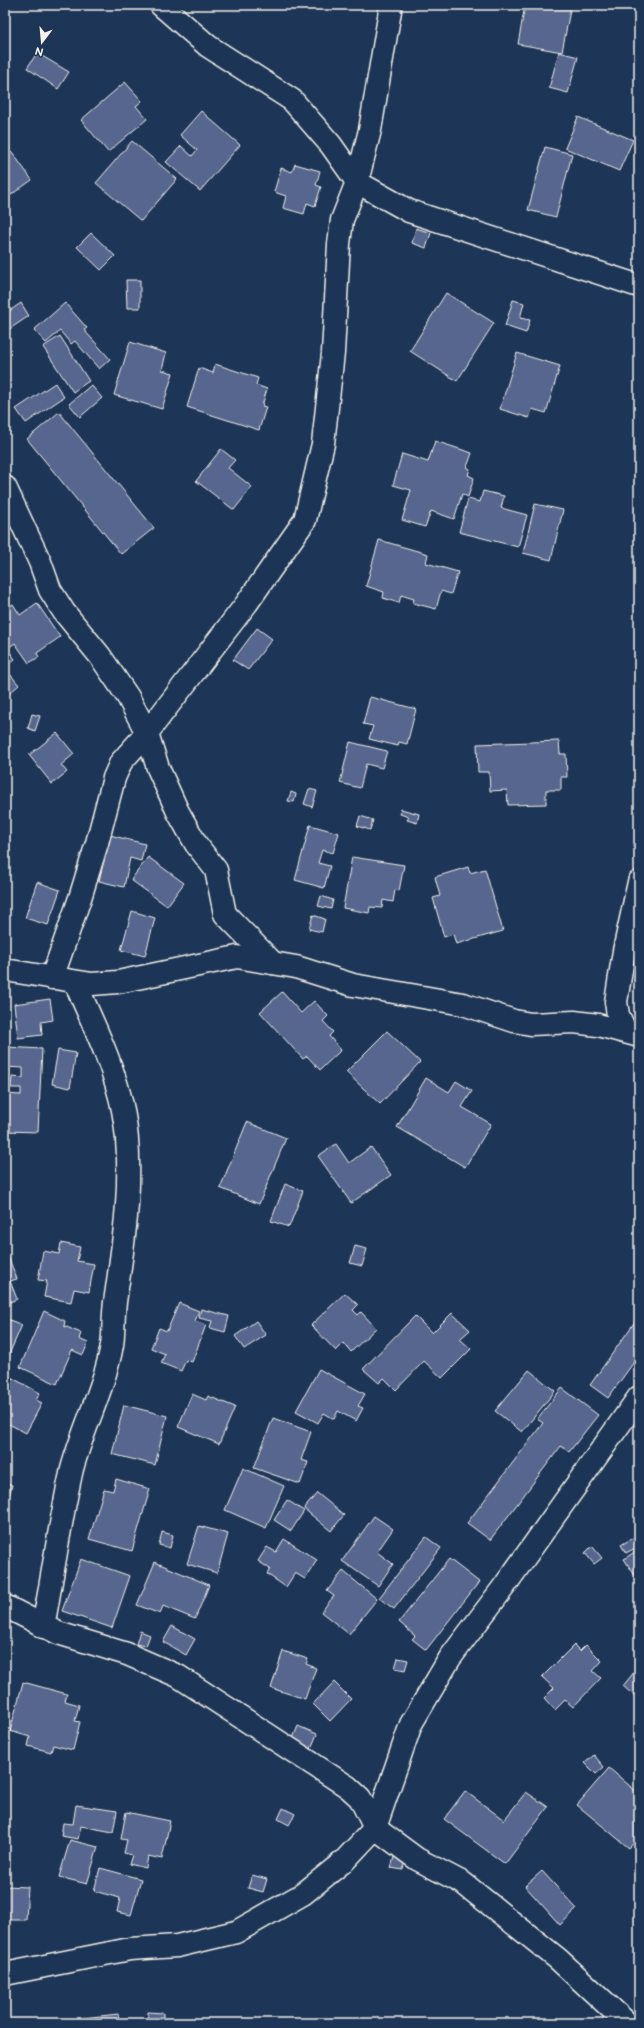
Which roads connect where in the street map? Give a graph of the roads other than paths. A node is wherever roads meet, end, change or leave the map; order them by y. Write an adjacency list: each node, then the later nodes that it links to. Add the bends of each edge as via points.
1 (161, 5): 3 (street, via 208,46 292,100 331,145)
2 (392, 5): 3 (street, via 370,130)
3 (357, 182): 4 (street, via 409,212); 6 (street, via 342,220 333,353 323,444 305,520 247,603)
4 (639, 286)
5 (5, 488): 6 (street, via 40,562 50,590 128,697)
6 (147, 733): 8 (street, via 158,768 178,812 196,844 216,870 225,914); 10 (street, via 121,762 114,778 98,843)
7 (639, 882): 12 (street, via 616,1002 618,1015)
8 (273, 963): 11 (street, via 237,957 118,982); 12 (street, via 353,985 463,1004 514,1021 531,1024 574,1022)
9 (5, 970): 10 (street)
10 (52, 978): 11 (street)
11 (75, 982): 15 (street, via 112,1069 123,1110 127,1148 126,1224 114,1309 112,1346 72,1472)
12 (632, 1034)
13 (639, 1397): 16 (street, via 450,1658 429,1692 411,1724)
14 (5, 1606): 15 (street)
15 (43, 1627): 16 (street, via 127,1654 178,1676 348,1787 360,1798)
16 (375, 1828): 17 (street, via 344,1861 303,1894 236,1932 177,1946 130,1949); 18 (street, via 417,1859 463,1883 558,1959)
17 (5, 1974)
18 (627, 2023)

